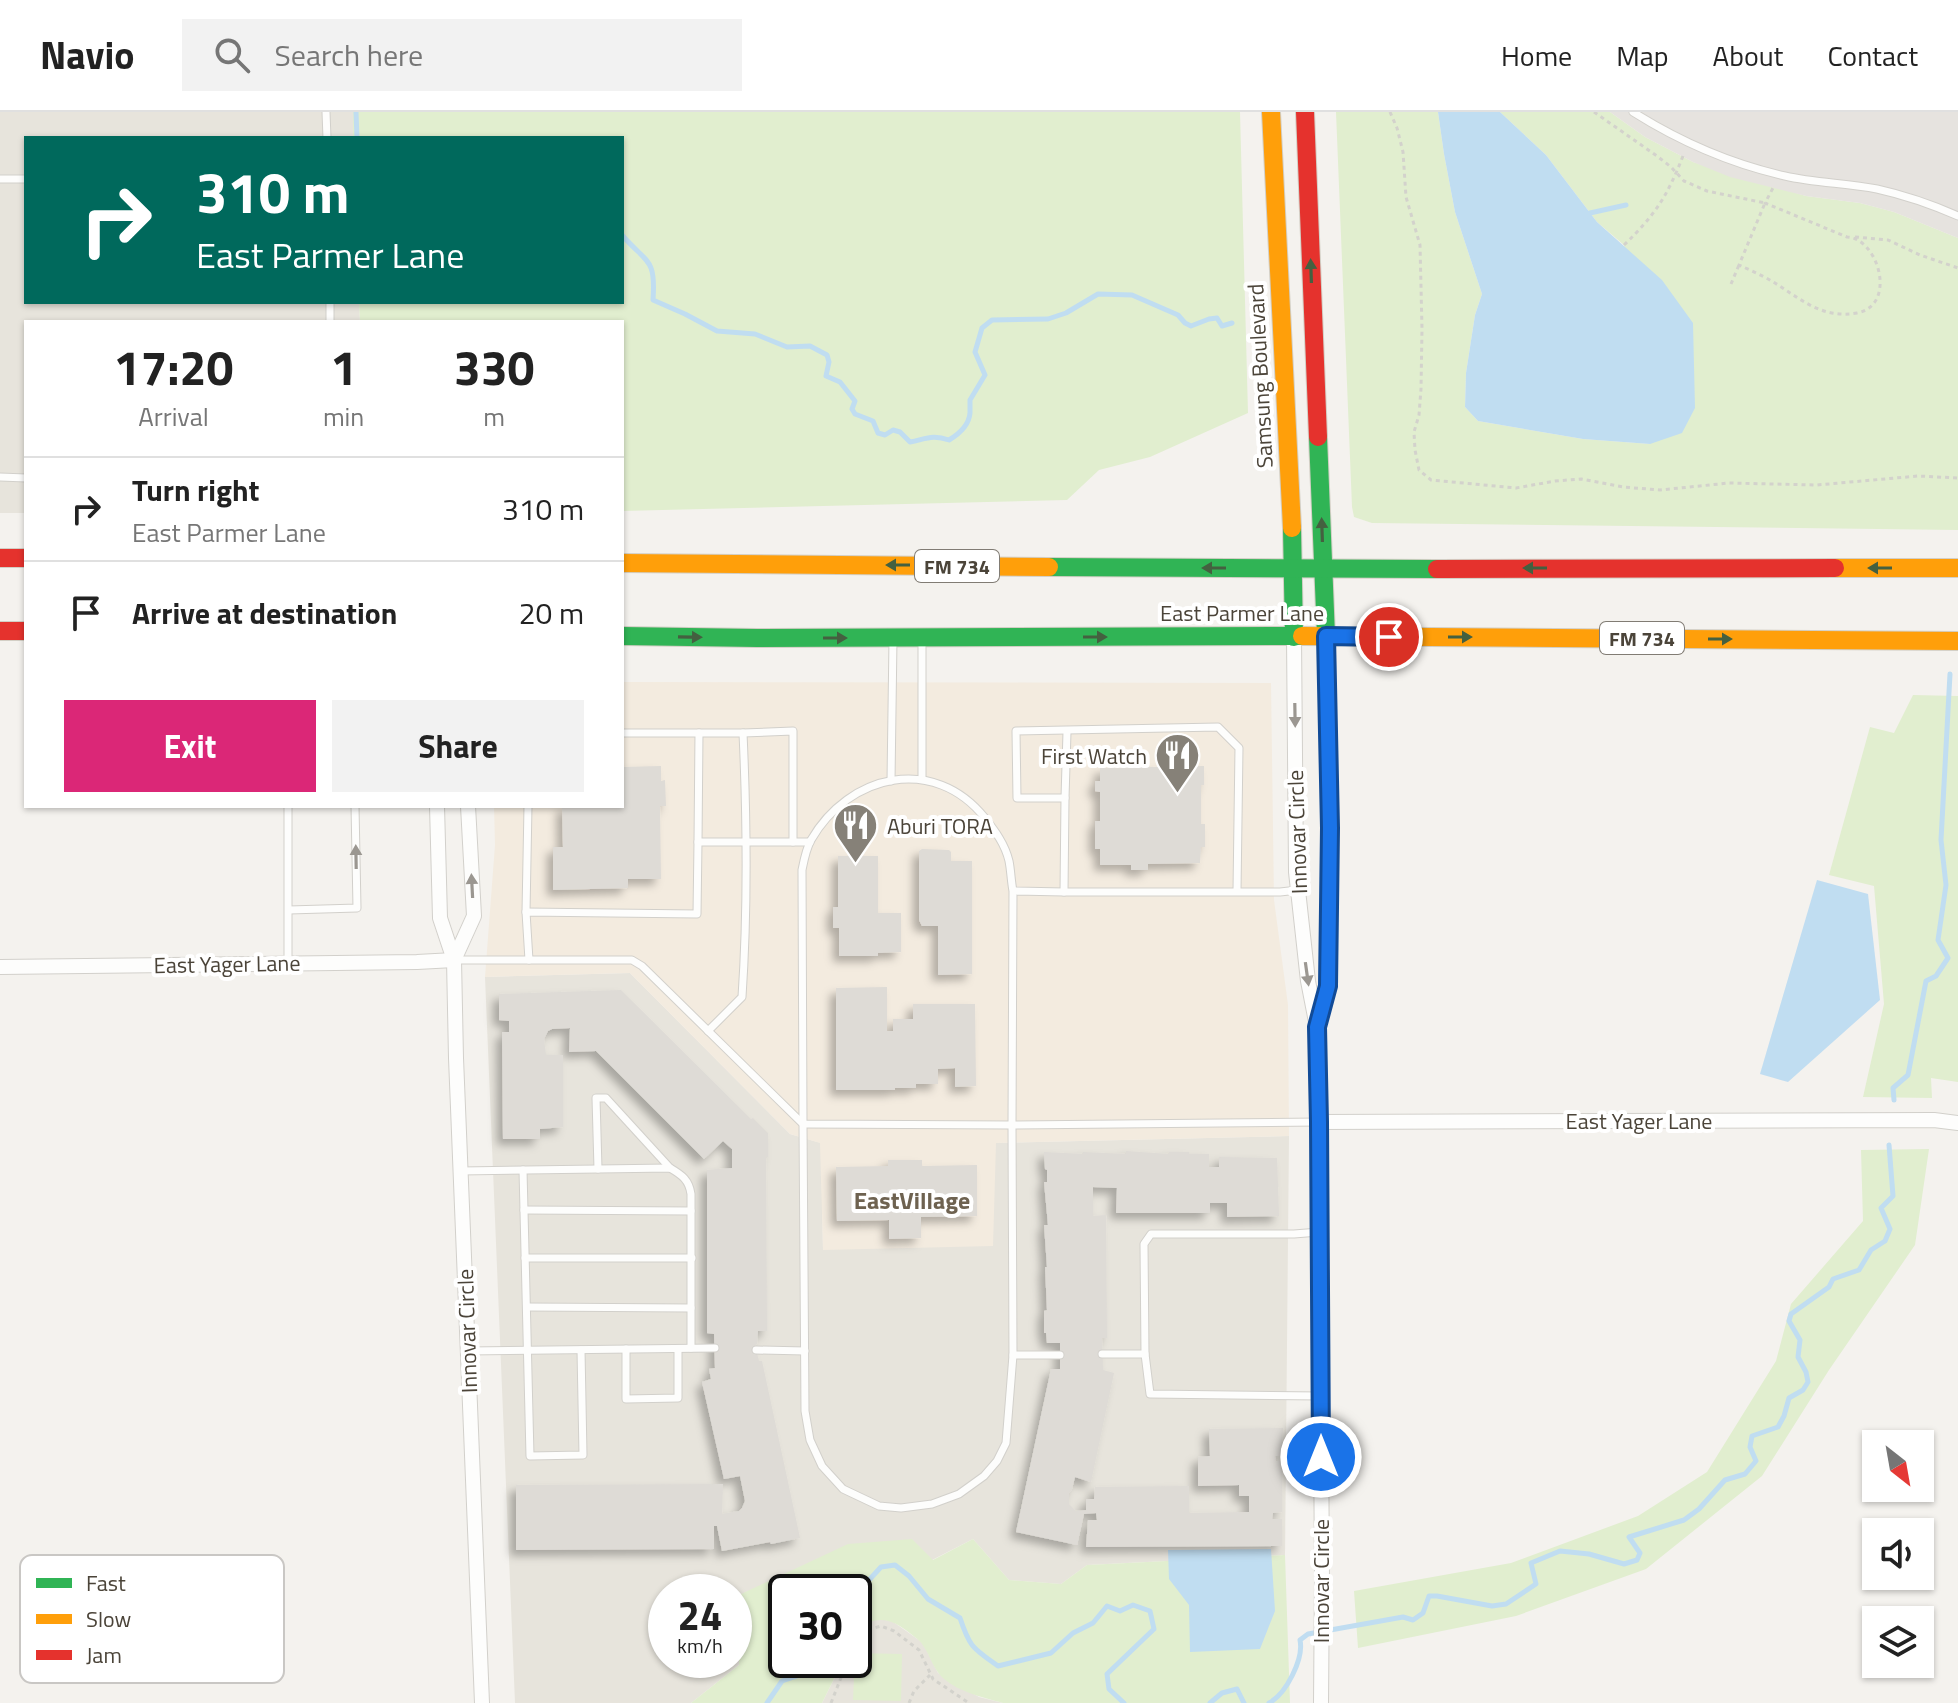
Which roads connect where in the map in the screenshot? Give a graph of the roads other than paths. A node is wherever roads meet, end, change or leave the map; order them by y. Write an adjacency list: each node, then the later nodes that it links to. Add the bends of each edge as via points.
1 (326, 112): 5 (lane)
2 (1271, 112): 15 (main road, Samsung Boulevard)
3 (1305, 112): 16 (main road, one-way to 3)
4 (1633, 112): 8 (lane, via 1729,159 1785,176 1878,190)
5 (327, 136)
6 (0, 179): 7 (lane)
7 (24, 179)
8 (1958, 216)
9 (0, 477): 10 (lane)
10 (24, 478)
11 (0, 558): 12 (main road)
12 (24, 558)
13 (624, 563): 15 (main road, East Parmer Lane / FM 734, one-way to 13)
14 (1958, 568): 16 (main road, East Parmer Lane / FM 734, one-way to 16)
15 (1292, 569): 16 (main road, East Parmer Lane / FM 734); 21 (main road, Samsung Boulevard)
16 (1323, 569): 20 (main road)
17 (0, 631): 18 (main road)
18 (24, 631)
19 (624, 636): 22 (main road, East Parmer Lane / FM 734, one-way to 22)
20 (1326, 636): 21 (main road, East Parmer Lane / FM 734); 24 (main road, East Parmer Lane / FM 734, one-way to 24); 51 (street, Innovar Circle, via 1328,986)
21 (1294, 637): 23 (main road, East Parmer Lane / FM 734, one-way to 21); 41 (street, Innovar Circle, one-way to 41)
22 (893, 638): 23 (main road, East Parmer Lane / FM 734); 30 (lane)
23 (922, 638): 29 (lane)
24 (1958, 641)
25 (1067, 732): 31 (lane); 31 (lane, via 1016,731 1017,798); 43 (lane, via 1218,727 1239,748)
26 (624, 733): 27 (lane)
27 (699, 733): 28 (lane); 37 (lane)
28 (743, 733): 38 (lane); 39 (lane, via 793,731)
29 (922, 779): 30 (lane); 42 (lane, via 956,790 979,810 998,835)
30 (891, 781): 40 (lane, via 846,800)
31 (1065, 798): 44 (lane)
32 (288, 808): 45 (lane)
33 (355, 808): 45 (lane, one-way to 33, via 357,908)
34 (437, 808): 47 (street, Innovar Circle, via 440,918)
35 (468, 808): 47 (street, Innovar Circle, one-way to 35, via 474,916)
36 (528, 808): 46 (lane)
37 (698, 842): 38 (lane); 46 (lane, via 697,914)
38 (748, 842): 39 (lane); 52 (lane, via 742,997)
39 (793, 842): 40 (lane)
40 (810, 842): 55 (lane, via 802,870)
41 (1298, 890): 43 (lane); 51 (street, Innovar Circle, one-way to 51)
42 (1013, 891): 44 (lane); 56 (lane)
43 (1237, 891): 44 (lane)
44 (1064, 892)
45 (289, 910): 49 (lane)
46 (526, 912): 48 (lane)
47 (454, 960): 48 (lane); 49 (street, East Yager Lane); 60 (street, Innovar Circle)
48 (529, 960): 52 (lane, via 632,960)
49 (288, 964): 50 (street, East Yager Lane)
50 (0, 967)
51 (1317, 1027): 53 (street, Innovar Circle)
52 (708, 1031): 55 (lane)
53 (1319, 1122): 54 (street, East Yager Lane); 56 (lane); 63 (street, Innovar Circle)
54 (1958, 1123)
55 (803, 1124): 56 (lane); 76 (lane)
56 (1012, 1125): 79 (lane)
57 (670, 1168): 58 (lane); 58 (lane, via 606,1098 596,1098); 62 (lane, via 690,1185)
58 (598, 1169): 59 (lane)
59 (523, 1170): 60 (lane); 61 (lane)
60 (461, 1171): 75 (street, Innovar Circle)
61 (524, 1210): 62 (lane); 64 (lane)
62 (691, 1211): 65 (lane)
63 (1319, 1232): 78 (lane, via 1151,1234 1144,1244); 81 (street, Innovar Circle)
64 (525, 1258): 65 (lane); 66 (lane)
65 (692, 1258): 67 (lane)
66 (527, 1307): 67 (lane); 72 (lane)
67 (691, 1308): 68 (lane)
68 (691, 1348): 69 (lane); 71 (lane)
69 (715, 1348)
70 (626, 1349): 71 (lane); 71 (lane, via 626,1399 652,1399 678,1398); 73 (lane)
71 (678, 1349)
72 (528, 1350): 73 (lane); 73 (lane, via 530,1456 583,1455); 75 (lane)
73 (581, 1350)
74 (756, 1350): 76 (lane)
75 (468, 1351): 82 (street, Innovar Circle)
76 (805, 1351): 79 (lane, via 805,1411 822,1466 843,1489 879,1506 901,1508 959,1494 997,1461 1006,1443)
77 (1102, 1354): 78 (lane)
78 (1145, 1354): 81 (lane, via 1150,1394)
79 (1013, 1355): 80 (lane)
80 (1060, 1355)
81 (1321, 1396): 83 (street, Innovar Circle)
82 (482, 1703)
83 (1321, 1703)

